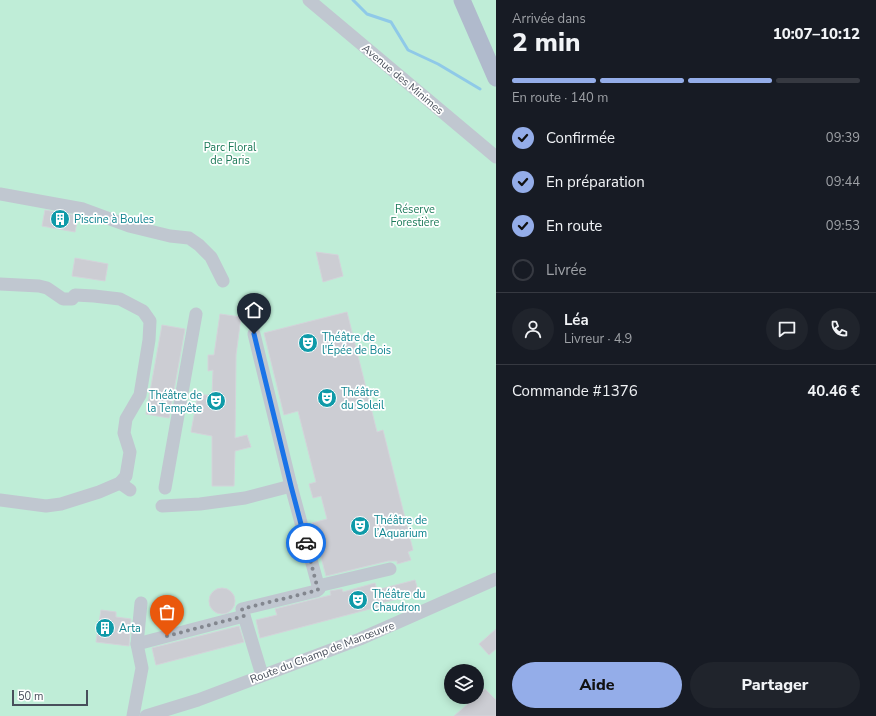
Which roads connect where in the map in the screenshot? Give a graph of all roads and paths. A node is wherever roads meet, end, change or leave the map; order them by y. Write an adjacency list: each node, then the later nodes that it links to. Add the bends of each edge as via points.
1 (309, 0): 4 (street, Avenue des Minimes)
2 (462, 0): 3 (main road)
3 (496, 78)
4 (496, 157)
5 (0, 194): 6 (street, via 83,209 129,226 189,238 211,257)
6 (222, 281)
7 (0, 284): 12 (street, via 39,286 47,288 63,299 72,299 75,295 120,300 143,311 150,321 140,395 126,418 124,433 130,452 125,486 46,506)
8 (196, 314): 11 (street)
9 (254, 334): 10 (street)
10 (291, 486): 13 (street, via 245,498); 16 (street)
11 (165, 488)
12 (0, 500)
13 (162, 506)
14 (390, 569): 16 (street)
15 (496, 580): 20 (street, Route du Champ de Manœuvre, via 360,639)
16 (318, 586): 18 (street, via 319,590 316,591 242,609)
17 (141, 603): 19 (street)
18 (244, 616): 19 (street); 20 (street)
19 (137, 644): 21 (street, via 142,668)
20 (262, 675): 22 (street, Route du Champ de Manœuvre, via 198,700)
21 (133, 716)
22 (146, 716)

